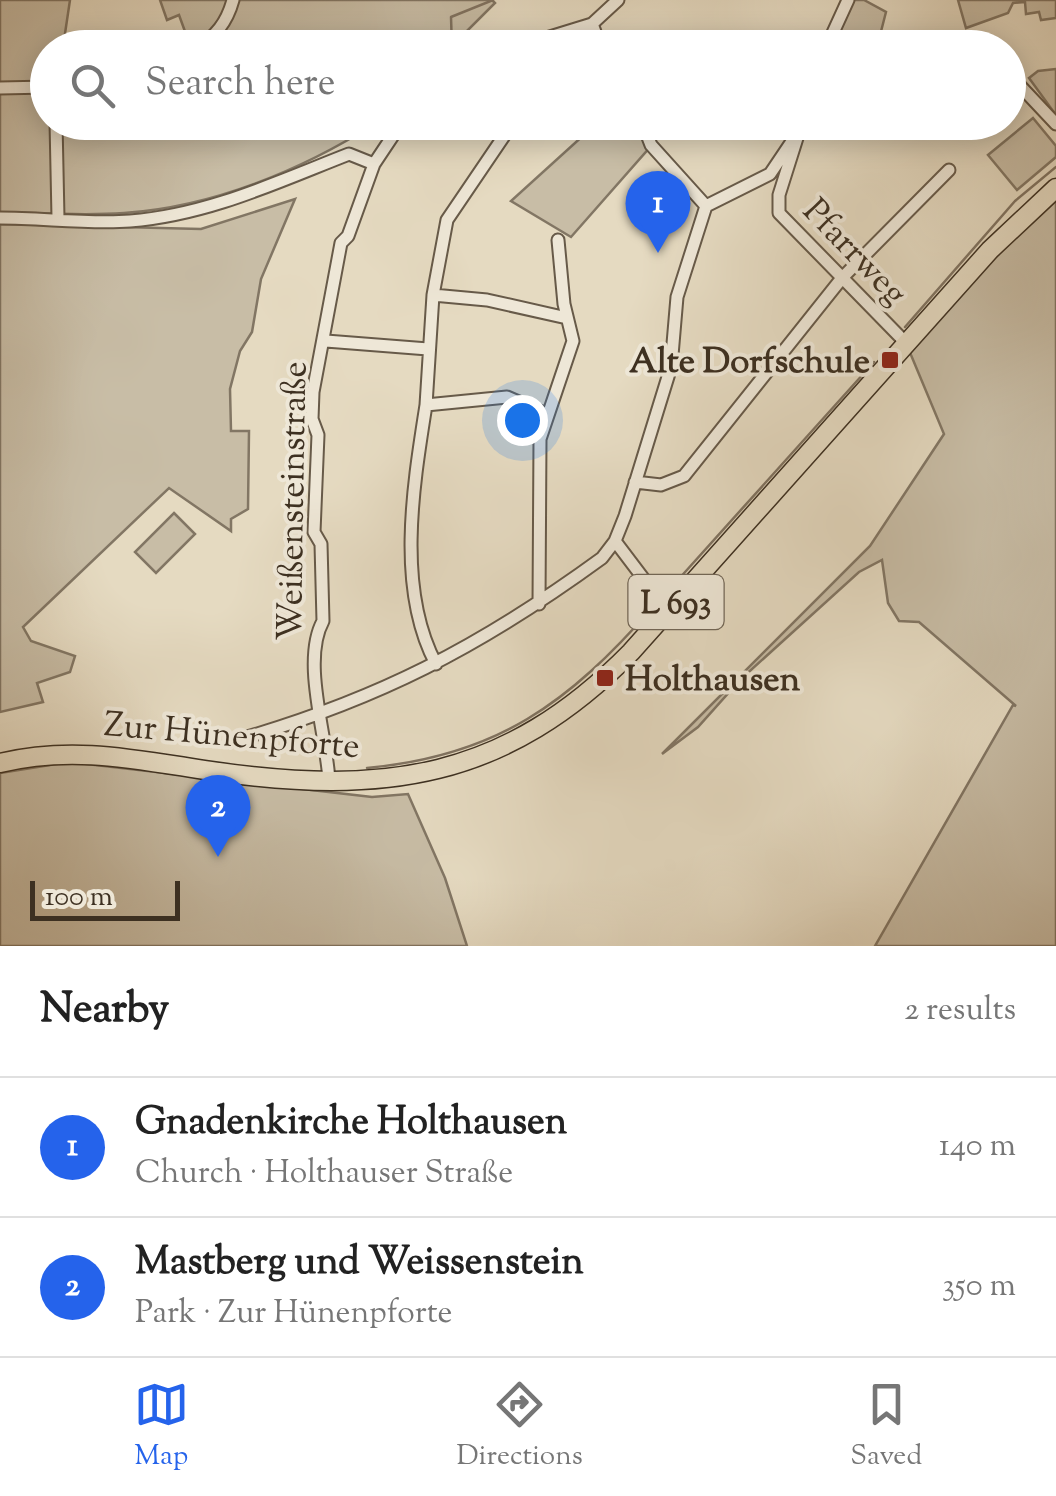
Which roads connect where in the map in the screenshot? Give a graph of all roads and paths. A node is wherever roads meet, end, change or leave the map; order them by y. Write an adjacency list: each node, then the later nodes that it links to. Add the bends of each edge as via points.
1 (233, 0): 5 (street)
2 (618, 0): 4 (street)
3 (848, 0): 8 (street)
4 (592, 24): 6 (street); 7 (street)
5 (218, 30)
6 (572, 30)
7 (594, 30)
8 (834, 30)
9 (30, 87): 10 (street)
10 (0, 88)
11 (1026, 92): 12 (street)
12 (1056, 124)
13 (56, 140): 24 (street)
14 (390, 140): 19 (street, Weißensteinstraße)
15 (501, 140): 27 (street, via 448,220)
16 (649, 140): 22 (street)
17 (795, 140): 22 (street, via 770,174)
18 (797, 140): 26 (street, Pfarrweg, via 778,195 779,213)
19 (374, 164): 24 (street, via 349,154 219,206 172,216 127,222); 29 (street, Weißensteinstraße, via 333,271)
20 (949, 170): 26 (street)
21 (1056, 188): 30 (main road, Zur Hünenpforte / L 693)
22 (706, 206): 34 (street, via 677,296 671,367)
23 (0, 218): 24 (street)
24 (58, 218)
25 (558, 240): 28 (street)
26 (842, 278): 30 (street, Pfarrweg); 34 (street, via 684,476 661,485)
27 (433, 296): 28 (street); 31 (street)
28 (567, 318): 33 (street, via 574,340)
29 (326, 342): 31 (street); 39 (street, Weißensteinstraße, via 319,349 312,418 318,434 313,502 323,621 317,631)
30 (906, 343): 37 (main road, Zur Hünenpforte / L 693)
31 (428, 349): 32 (street)
32 (426, 405): 33 (street, via 507,397); 38 (street, via 414,491 415,618)
33 (546, 414): 36 (street, via 540,439)
34 (635, 482): 35 (street)
35 (615, 541): 36 (street); 37 (street)
36 (539, 604): 38 (street)
37 (668, 610): 42 (main road, Zur Hünenpforte / L 693, via 605,678 534,734 438,769)
38 (436, 664): 39 (street)
39 (320, 716): 40 (street); 42 (street, Weißensteinstraße)
40 (230, 742)
41 (0, 763): 42 (main road, Zur Hünenpforte / L 693, via 87,752)
42 (329, 781)

